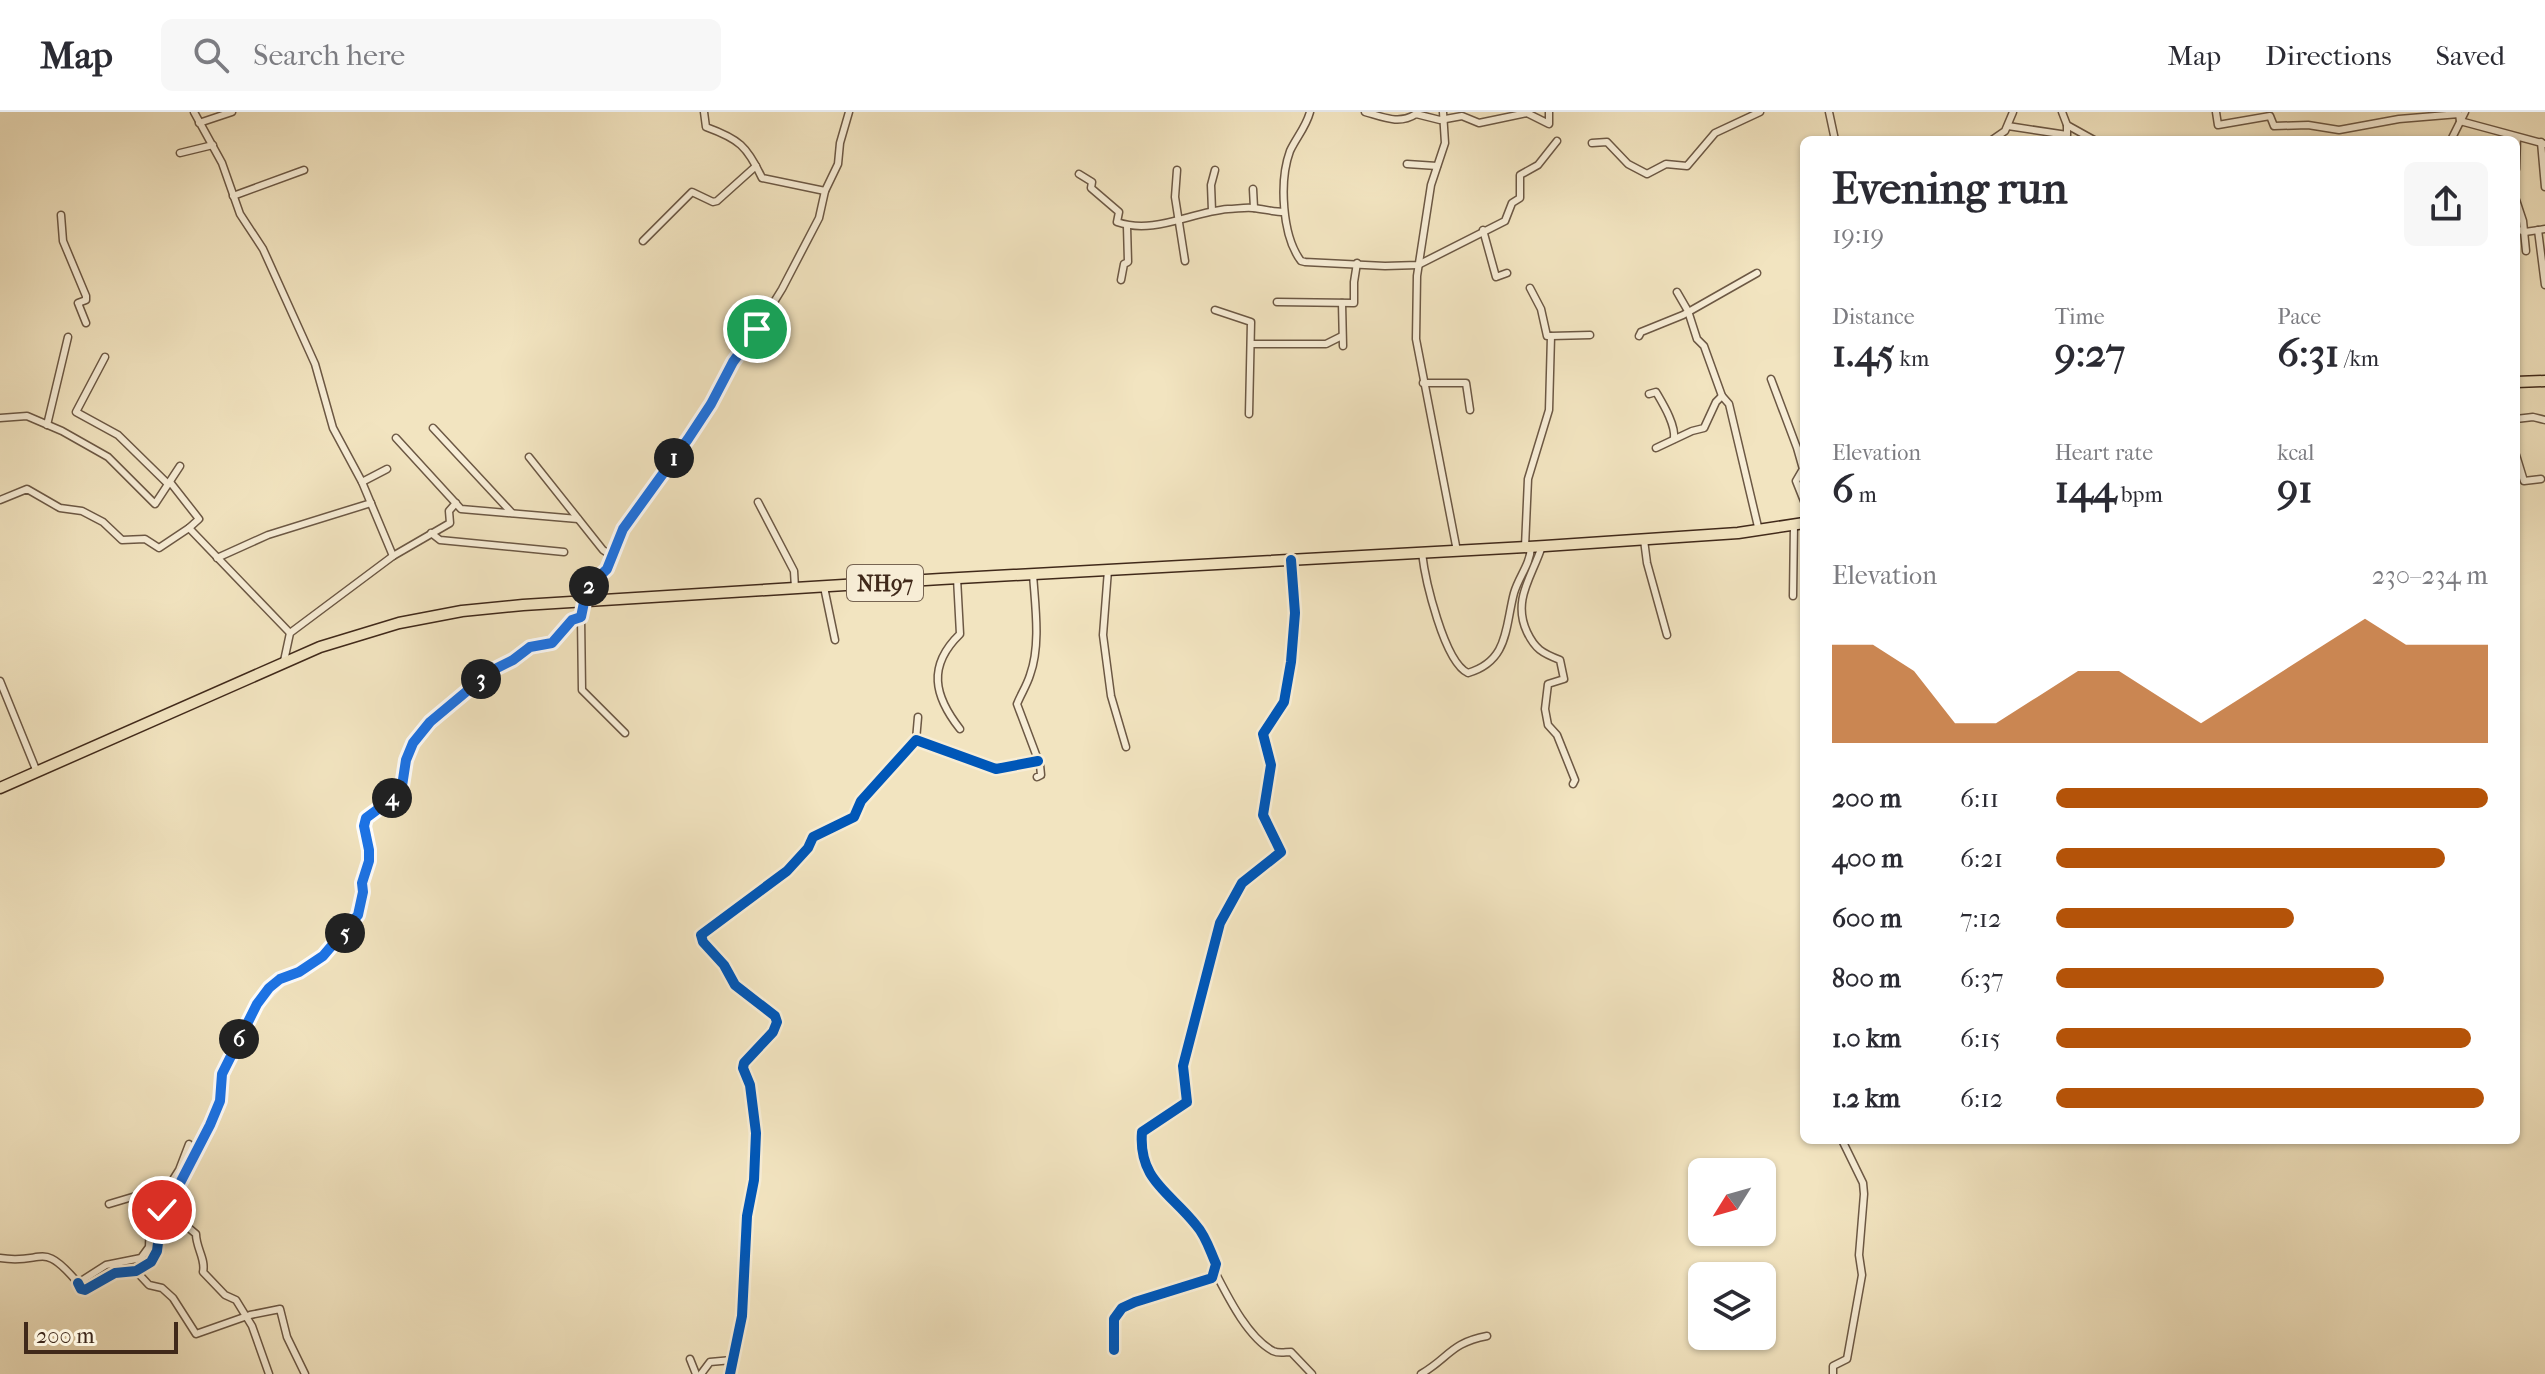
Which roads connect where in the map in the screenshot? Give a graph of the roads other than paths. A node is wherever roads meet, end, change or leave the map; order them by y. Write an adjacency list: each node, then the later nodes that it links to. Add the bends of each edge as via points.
1 (194, 112): 20 (street)
2 (232, 112): 20 (street)
3 (704, 112): 36 (street, via 706,127 742,145)
4 (849, 112): 44 (street, via 838,164)
5 (1310, 112): 48 (street, via 1290,152)
6 (1365, 112): 15 (street)
7 (1549, 112): 17 (street, via 1549,124 1527,113 1479,123)
8 (1760, 112): 31 (street, via 1715,133 1687,166 1666,164 1647,174 1628,164 1607,142)
9 (1829, 112): 23 (street)
10 (2013, 112): 21 (street)
11 (2062, 112): 22 (street)
12 (2216, 112): 18 (street, via 2218,125 2270,116 2274,126 2339,130)
13 (2465, 112): 19 (street)
14 (1416, 113): 15 (street, via 1405,120); 16 (street, via 1440,120)
15 (1377, 114)
16 (1443, 115): 17 (street); 37 (street, via 1445,143)
17 (1468, 115)
18 (2399, 116): 19 (street, via 2459,114)
19 (2460, 121): 27 (street); 28 (street)
20 (199, 123): 33 (street)
21 (2008, 126): 22 (street, via 2067,135); 24 (street)
22 (2070, 126): 25 (street); 26 (street)
23 (1834, 136)
24 (1998, 136)
25 (2069, 136)
26 (2087, 136)
27 (2454, 136)
28 (2500, 136)
29 (2520, 138): 32 (street)
30 (1557, 141): 53 (street, via 1538,165 1520,175 1520,198 1505,221)
31 (1592, 143)
32 (2543, 143): 42 (street)
33 (213, 145): 34 (street); 45 (street)
34 (180, 153)
35 (1407, 164): 37 (street)
36 (756, 166): 44 (street, via 762,178); 57 (street, via 717,201 692,192)
37 (1437, 166): 61 (street)
38 (304, 170): 45 (street)
39 (1177, 170): 51 (street)
40 (1215, 170): 47 (street)
41 (1079, 174): 52 (street, via 1119,212 1117,222)
42 (2545, 187)
43 (1253, 189): 46 (street)
44 (825, 191): 121 (street, via 819,218 782,289 694,430 623,529)
45 (233, 196): 103 (street, via 306,344 333,428)
46 (1254, 208): 47 (street); 48 (street)
47 (1212, 211): 51 (street)
48 (1284, 212): 60 (street, via 1291,245 1301,261)
49 (2520, 214): 56 (street)
50 (61, 215): 72 (street, via 63,241 86,296 78,303)
51 (1177, 219): 52 (street, via 1144,228); 59 (street)
52 (1127, 226): 64 (street, via 1128,262)
53 (1483, 230): 61 (street); 62 (street, via 1496,277)
54 (2520, 230): 56 (street)
55 (2541, 230): 56 (street); 65 (street)
56 (2525, 232): 58 (street)
57 (643, 241)
58 (2526, 251)
59 (1185, 261)
60 (1357, 263): 61 (street); 69 (street, via 1354,303)
61 (1418, 265): 84 (street, via 1416,339)
62 (1507, 273)
63 (1757, 273): 71 (street)
64 (1121, 280)
65 (2545, 285)
66 (1530, 288): 75 (street)
67 (1677, 292): 71 (street)
68 (1277, 302): 69 (street)
69 (1342, 303): 74 (street)
70 (1215, 310): 78 (street, via 1251,321)
71 (1688, 311): 76 (street); 86 (street)
72 (86, 323)
73 (1590, 335): 75 (street)
74 (1342, 336): 78 (street, via 1326,344); 79 (street)
75 (1551, 336): 116 (street, via 1549,410 1528,479)
76 (1639, 336)
77 (68, 337): 92 (street)
78 (1252, 344): 88 (street)
79 (1343, 346)
80 (105, 357): 104 (street, via 76,412 118,435)
81 (1771, 379): 98 (street)
82 (2545, 381): 83 (highway)
83 (2520, 382)
84 (1423, 383): 87 (street, via 1466,383); 117 (street)
85 (1649, 394): 95 (street, via 1656,392 1661,400)
86 (1722, 396): 95 (street, via 1704,428); 113 (street, via 1729,404)
87 (1470, 410)
88 (1249, 414)
89 (0, 418): 92 (street, via 27,416)
90 (2520, 419): 91 (street)
91 (2545, 420)
92 (47, 425): 104 (street, via 108,457 155,504)
93 (433, 428): 109 (street)
94 (396, 438): 108 (street)
95 (1674, 439): 96 (street)
96 (1656, 448)
97 (529, 457): 110 (street)
98 (1800, 458)
99 (180, 466): 104 (street)
100 (2520, 468): 102 (street, via 2524,481)
101 (387, 469): 103 (street)
102 (2541, 479)
103 (362, 482): 107 (street)
104 (169, 483): 112 (street, via 199,519)
105 (0, 500): 112 (street, via 27,489 60,508 103,522 122,540 145,539 159,548)
106 (758, 502): 128 (street, via 794,571)
107 (371, 503): 120 (street); 122 (street, via 258,539)
108 (456, 503): 109 (street, via 461,509); 114 (street, via 449,511 450,523)
109 (513, 514): 110 (street)
110 (578, 519): 121 (street)
111 (1799, 524): 113 (highway, NH97); 129 (street)
112 (189, 528): 122 (street)
113 (1759, 531): 115 (highway, NH97)
114 (431, 533): 118 (street, via 440,540); 120 (street)
115 (1644, 540): 116 (highway, NH97); 133 (street)
116 (1533, 547): 117 (highway, NH97); 136 (street, via 1514,593 1503,646); 147 (street, via 1520,618 1533,645 1560,660 1564,679 1548,684 1545,709)
117 (1457, 551): 119 (highway, NH97)
118 (564, 552)
119 (1422, 553): 123 (highway, NH97); 136 (street, via 1432,605 1460,670)
120 (393, 556): 132 (street)
121 (612, 556): 130 (street, via 607,569 587,588)
122 (217, 558): 132 (street)
123 (1291, 560): 124 (highway, NH97); 157 (street, via 1291,662 1284,702 1263,734 1271,765 1263,815 1281,852 1242,883 1220,923 1183,1066 1187,1102 1142,1132 1141,1151 1156,1184 1198,1226)
124 (1108, 570): 125 (highway, NH97); 143 (street, via 1103,635 1111,696)
125 (1033, 574): 126 (highway, NH97); 144 (street, via 1033,662 1017,704)
126 (957, 578): 127 (highway, NH97); 140 (street, via 960,634 947,647 936,678 943,703)
127 (824, 587): 128 (highway, NH97); 134 (street)
128 (795, 588): 130 (highway, NH97)
129 (1793, 596)
130 (584, 603): 131 (street); 135 (highway, NH97, via 462,611 399,623)
131 (581, 617): 141 (street, via 582,690); 153 (street, via 552,643 530,647 491,671 413,743 402,786 366,818 369,861 358,915 323,956 280,979 257,1004 222,1074 220,1101 210,1125)
132 (290, 633): 135 (street)
133 (1667, 635)
134 (835, 640)
135 (284, 661): 145 (highway, NH97)
136 (1482, 669): 137 (street)
137 (1482, 680)
138 (0, 681): 145 (street)
139 (918, 717): 142 (street)
140 (960, 729)
141 (625, 733)
142 (916, 740): 144 (street, via 996,769); 164 (street, via 861,801 854,817 813,837 787,871 701,935 735,985 777,1022 743,1068 756,1133 742,1316)
143 (1126, 747)
144 (1038, 761): 146 (street)
145 (37, 772): 148 (highway, NH97)
146 (1037, 777)
147 (1573, 784)
148 (0, 788)
149 (189, 1144): 151 (street)
150 (1844, 1144): 171 (street, via 1863,1183 1862,1275 1847,1359 1833,1366)
151 (166, 1187): 152 (street); 159 (street, via 150,1222 146,1254 106,1265)
152 (109, 1204)
153 (162, 1210): 154 (street); 160 (street, via 179,1215 196,1234 203,1272 236,1300)
154 (160, 1227): 155 (street); 158 (street, via 151,1262)
155 (181, 1231)
156 (0, 1258): 159 (street, via 45,1255 57,1260)
157 (1214, 1270): 162 (street, via 1212,1278 1122,1308 1114,1319); 169 (street, via 1242,1320 1269,1348 1291,1352)
158 (136, 1271): 159 (street, via 115,1273 85,1290); 160 (street, via 173,1298 196,1334)
159 (80, 1286)
160 (245, 1317): 165 (street); 166 (street, via 280,1309)
161 (1487, 1336): 170 (street, via 1456,1346)
162 (1114, 1350)
163 (690, 1359): 167 (street)
164 (732, 1360): 167 (street, via 710,1362); 168 (street)
165 (269, 1374)
166 (305, 1374)
167 (699, 1374)
168 (730, 1374)
169 (1312, 1374)
170 (1421, 1374)
171 (1833, 1374)

